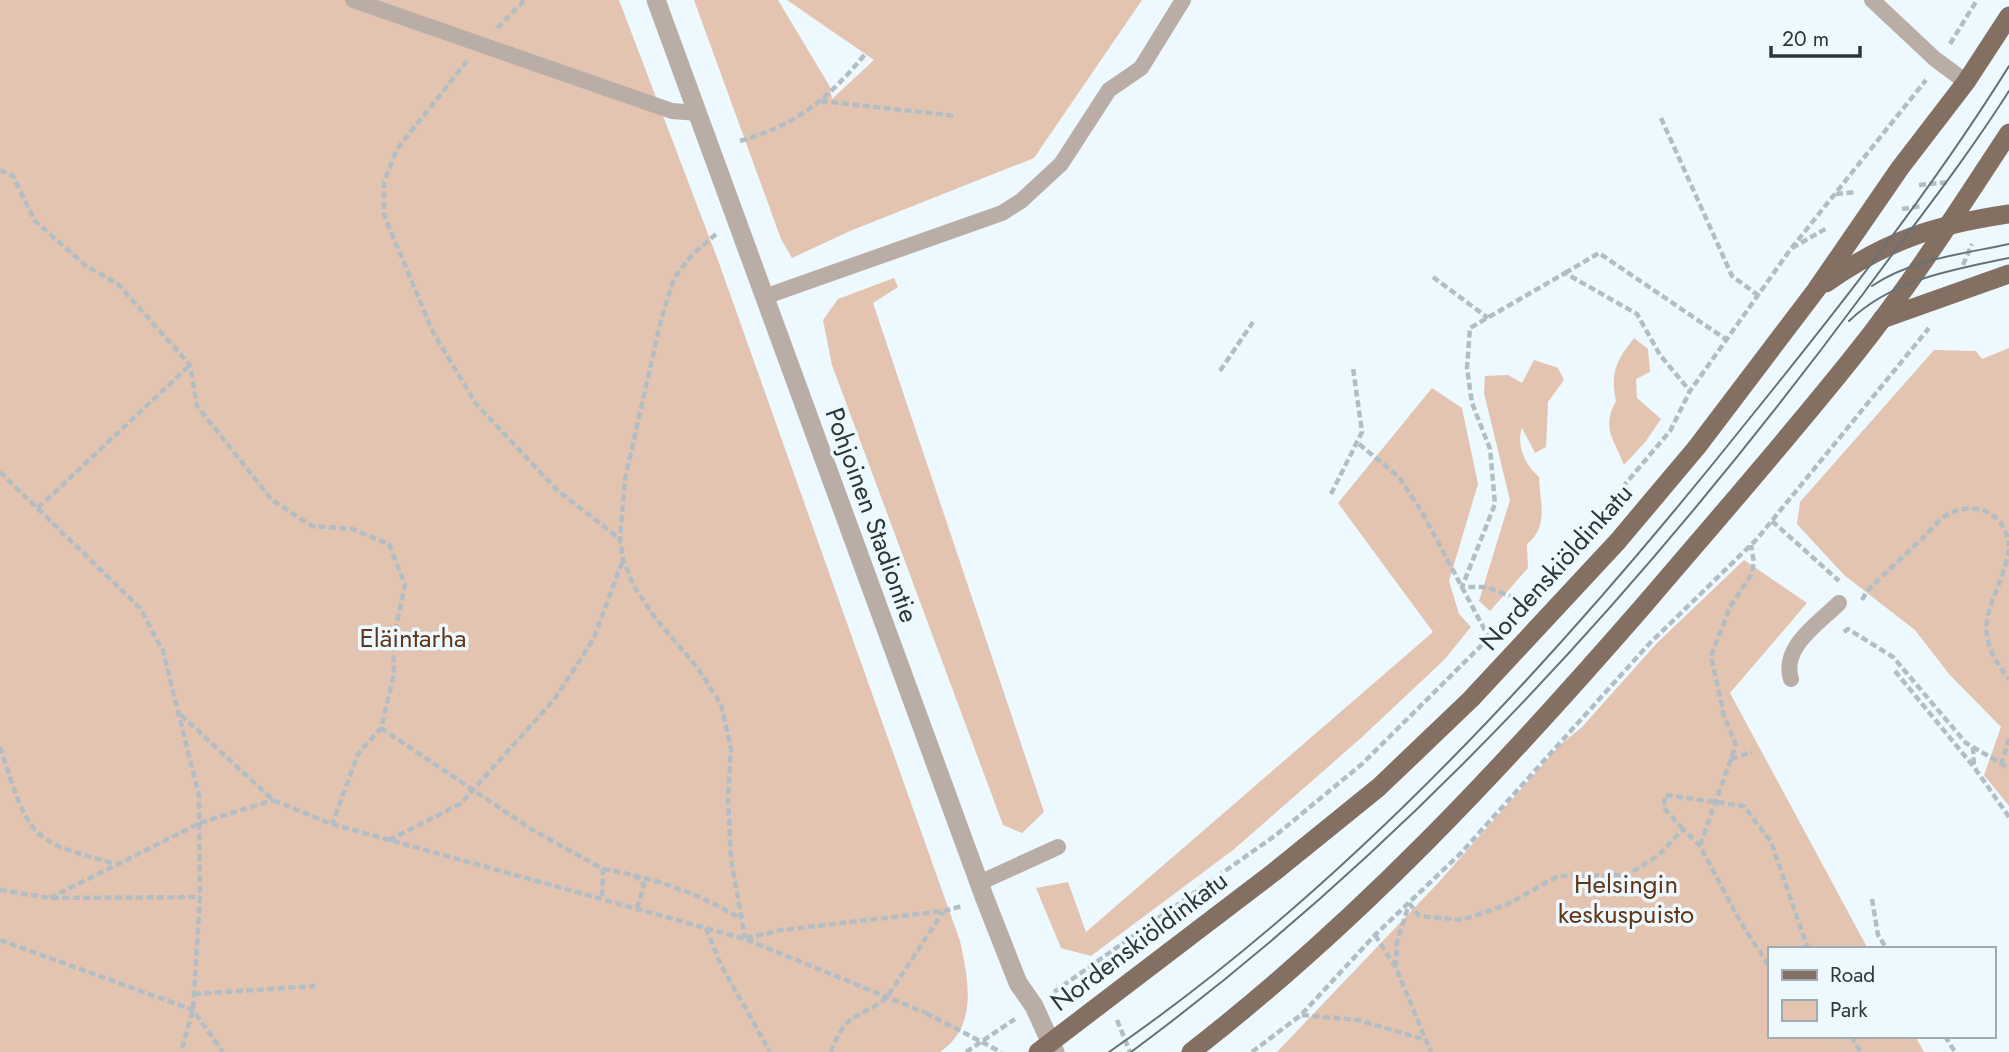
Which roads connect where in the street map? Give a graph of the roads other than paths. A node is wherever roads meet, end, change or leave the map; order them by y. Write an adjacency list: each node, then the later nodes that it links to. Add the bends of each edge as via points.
1 (353, 0): 7 (lane, via 672,111)
2 (656, 0): 7 (street, Pohjoinen Stadiontie)
3 (1183, 0): 13 (lane, via 1141,68 1109,90 1061,164 1021,201 1002,213)
4 (1872, 0): 6 (lane)
5 (2009, 16): 6 (main road, Nordenskiöldinkatu)
6 (1966, 82): 12 (main road, Nordenskiöldinkatu)
7 (698, 113): 13 (street, Pohjoinen Stadiontie)
8 (2009, 133): 10 (main road)
9 (2009, 214): 10 (main road)
10 (1950, 224): 12 (main road, via 1865,255); 14 (main road)
11 (2009, 274): 14 (main road)
12 (1816, 290): 19 (main road, Nordenskiöldinkatu, via 1697,447 1618,541 1471,699 1379,787)
13 (764, 297): 18 (street, Pohjoinen Stadiontie)
14 (1882, 319): 20 (main road, via 1725,511 1454,816 1345,922)
15 (1839, 603): 16 (lane, via 1793,649 1787,665)
16 (1791, 679)
17 (1058, 848): 18 (lane)
18 (982, 891): 19 (street, Pohjoinen Stadiontie)
19 (1048, 1048)
20 (1191, 1052)

